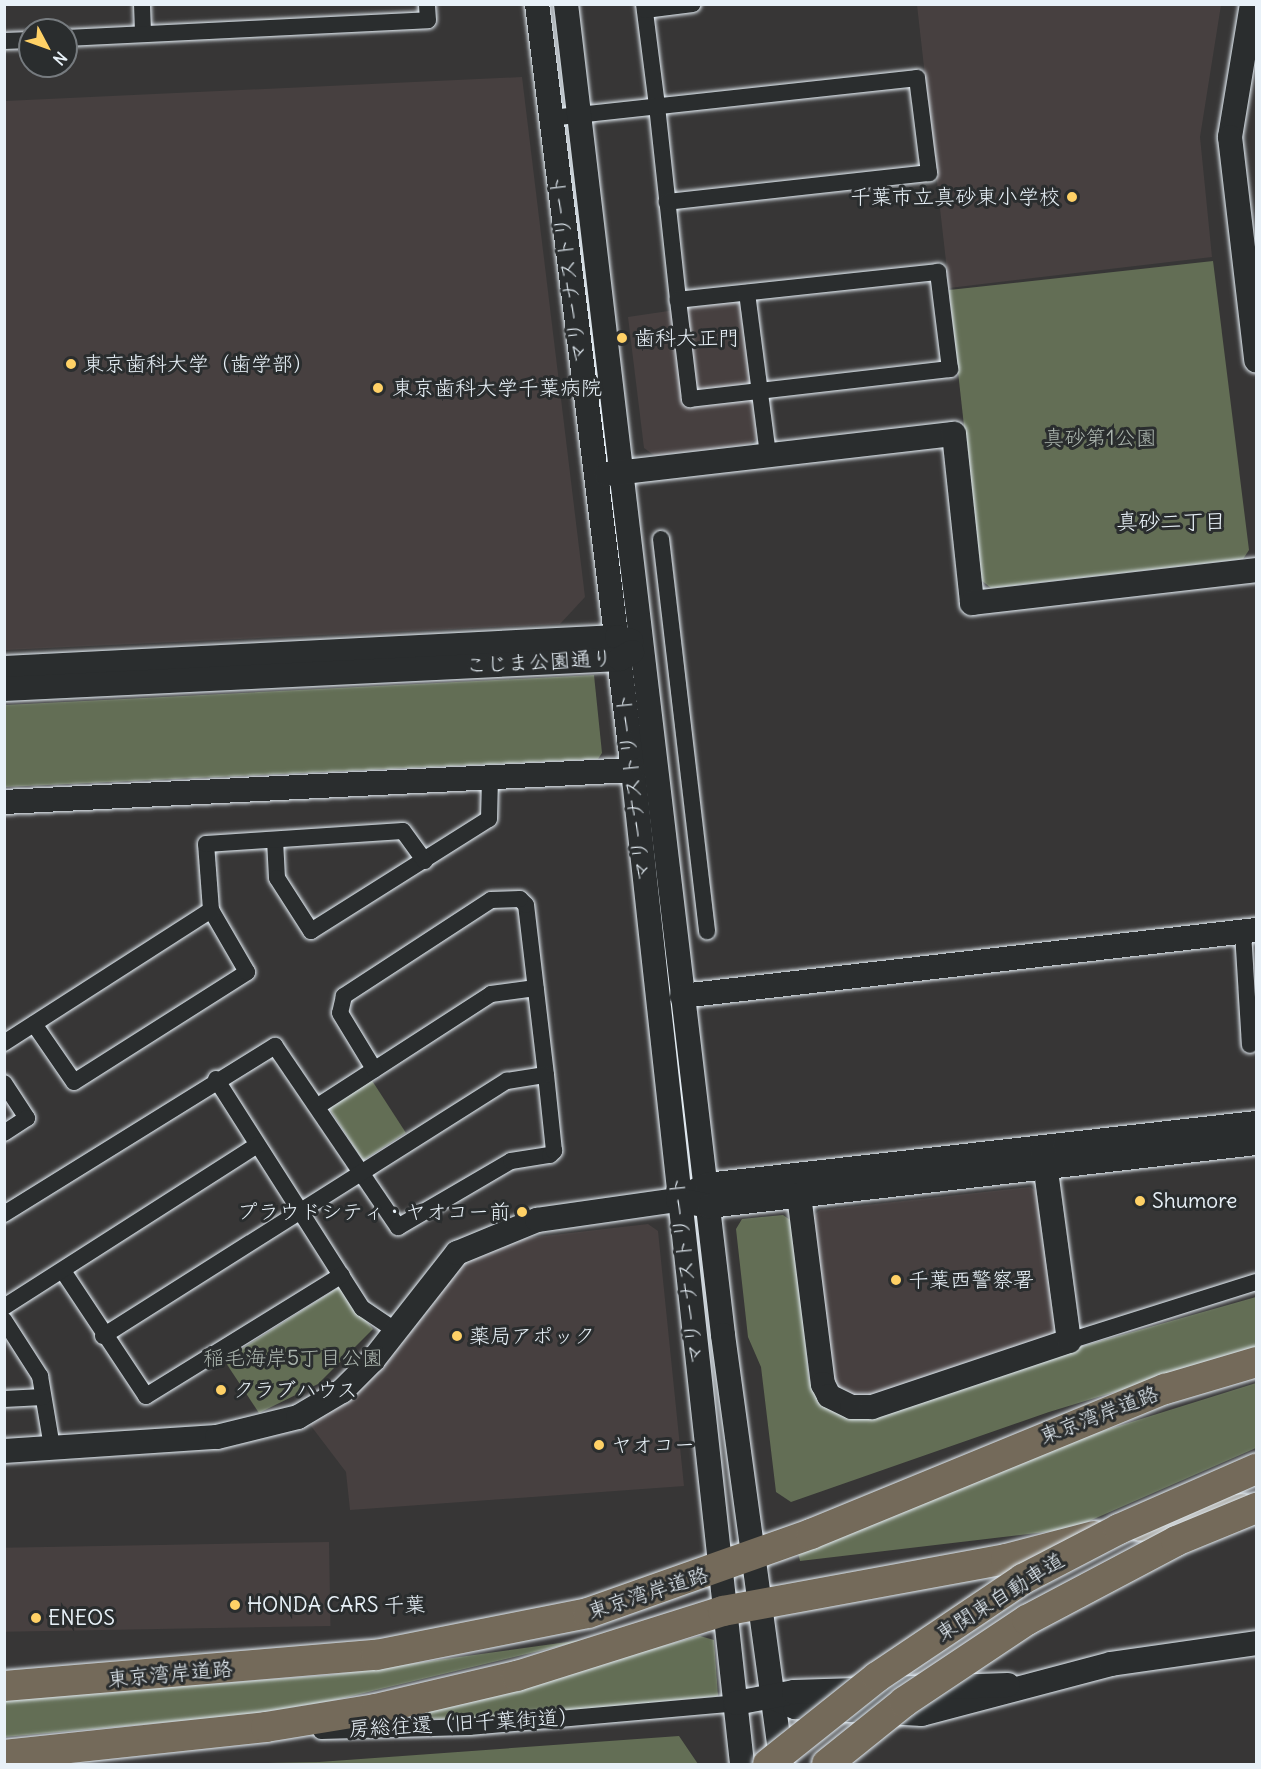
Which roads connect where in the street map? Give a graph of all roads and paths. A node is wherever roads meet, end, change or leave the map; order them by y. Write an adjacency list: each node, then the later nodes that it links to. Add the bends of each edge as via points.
1 (142, 4): 8 (street)
2 (427, 4): 8 (street, via 428,20)
3 (537, 4): 12 (street, マリーナストリート)
4 (566, 4): 11 (street, マリーナストリート)
5 (693, 4): 7 (street)
6 (1252, 4): 16 (street, via 1230,137)
7 (644, 7): 10 (street)
8 (143, 34): 9 (street)
9 (78, 37)
10 (657, 106): 11 (street); 13 (street); 13 (street, via 917,78 929,173)
11 (579, 114): 12 (street); 19 (street, マリーナストリート)
12 (550, 118): 20 (street, マリーナストリート)
13 (667, 202): 15 (street)
14 (747, 293): 15 (street); 17 (street); 17 (street, via 938,272 940,282 950,369)
15 (678, 300): 17 (street, via 690,399)
16 (1257, 360)
17 (759, 391): 18 (street)
18 (768, 455): 19 (street); 22 (street, via 954,434 972,603)
19 (621, 472): 20 (street); 23 (street, マリーナストリート)
20 (593, 476): 24 (street, マリーナストリート)
21 (661, 539): 33 (street)
22 (1257, 570)
23 (645, 645): 24 (street, こじま公園通り); 36 (street, マリーナストリート)
24 (618, 648): 25 (street, こじま公園通り); 26 (street, こじま公園通り); 27 (street, マリーナストリート)
25 (4, 668)
26 (4, 689)
27 (633, 770): 28 (street); 53 (street, マリーナストリート)
28 (490, 777): 29 (street); 31 (street, via 489,819)
29 (4, 801)
30 (275, 840): 31 (street, via 403,831); 31 (street, via 277,878 311,931); 32 (street, via 206,844)
31 (425, 861)
32 (211, 910): 37 (street); 37 (street, via 247,972 74,1082)
33 (706, 930)
34 (1250, 931): 36 (street); 39 (street)
35 (536, 988): 40 (street, via 491,994); 40 (street, via 526,905 507,896 491,900 344,996 340,1013); 41 (street)
36 (682, 996): 52 (street, マリーナストリート)
37 (34, 1024): 38 (street)
38 (4, 1043)
39 (1250, 1045)
40 (374, 1069): 44 (street)
41 (546, 1075): 50 (street, via 507,1081); 50 (street, via 554,1151 550,1155 512,1161 398,1227)
42 (216, 1079): 44 (street, via 275,1046); 48 (street); 55 (street)
43 (4, 1083): 46 (street, via 27,1118)
44 (318, 1106): 50 (street)
45 (1257, 1123): 49 (street)
46 (4, 1133)
47 (1257, 1143): 49 (street)
48 (257, 1145): 54 (street); 56 (street)
49 (1045, 1157): 51 (street); 52 (street); 63 (street)
50 (359, 1171): 54 (street)
51 (799, 1195): 52 (street); 63 (street, via 818,1367 829,1396 852,1407 872,1407)
52 (708, 1196): 53 (street); 71 (street, マリーナストリート)
53 (678, 1200): 61 (street, via 537,1220 488,1237 457,1253); 72 (street, マリーナストリート)
54 (300, 1210): 57 (street); 62 (street)
55 (4, 1214)
56 (63, 1271): 59 (street); 62 (street)
57 (342, 1275): 61 (street, via 362,1308); 62 (street, via 156,1394 138,1391)
58 (1257, 1282): 63 (street)
59 (4, 1307)
60 (4, 1320): 65 (street, via 40,1376)
61 (393, 1329): 67 (street, via 373,1360 342,1391 298,1417 216,1437)
62 (103, 1336)
63 (1070, 1341)
64 (1257, 1362): 71 (highway, 東京湾岸道路, via 1093,1416)
65 (43, 1397): 66 (street); 67 (street)
66 (4, 1399)
67 (52, 1448): 68 (street)
68 (4, 1451)
69 (1257, 1469): 82 (highway, 東関東自動車道, bridge, via 1119,1529 1023,1579 877,1677)
70 (1257, 1508): 73 (highway, 東京湾岸道路); 84 (highway, 東関東自動車道, bridge, via 1166,1546 1027,1620 904,1702)
71 (753, 1556): 72 (highway, 東京湾岸道路); 73 (street, マリーナストリート)
72 (717, 1570): 74 (street, マリーナストリート); 76 (highway, 東京湾岸道路, via 567,1618 376,1656)
73 (761, 1603): 74 (highway, 東京湾岸道路); 77 (street, マリーナストリート)
74 (723, 1611): 78 (street, マリーナストリート); 79 (highway, 東京湾岸道路, via 447,1694)
75 (1257, 1643): 77 (street, via 1111,1664 1020,1686 794,1692)
76 (4, 1686)
77 (776, 1699): 78 (street); 83 (street, マリーナストリート)
78 (736, 1703): 79 (street, 房総往還（旧千葉街道）, via 469,1727); 81 (street, マリーナストリート)
79 (191, 1736): 80 (highway, 東京湾岸道路)
80 (4, 1755)
81 (742, 1764)
82 (768, 1764)
83 (782, 1764)
84 (826, 1764)

